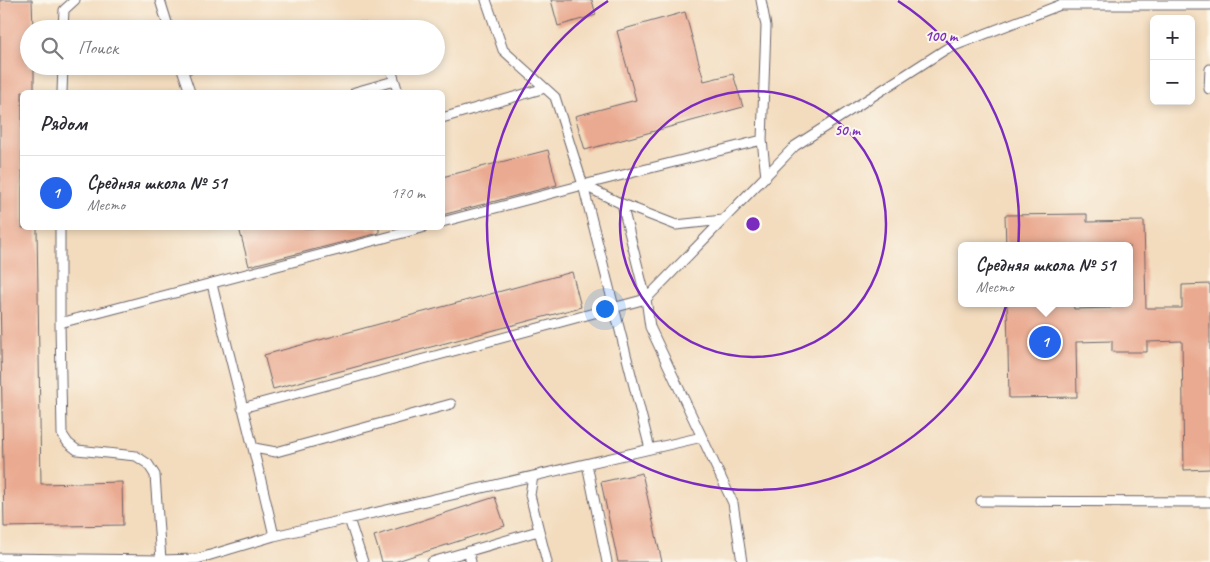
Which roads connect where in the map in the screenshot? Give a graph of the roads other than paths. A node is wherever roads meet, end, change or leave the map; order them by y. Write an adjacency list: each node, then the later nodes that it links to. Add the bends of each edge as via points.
1 (75, 0): 6 (lane, via 64,10)
2 (160, 0): 7 (lane)
3 (486, 0): 13 (lane, via 503,50)
4 (762, 0): 20 (lane, via 766,26)
5 (1210, 5): 21 (lane, via 1060,5 946,49 795,146)
6 (64, 20)
7 (166, 20)
8 (1210, 69): 14 (lane)
9 (62, 75): 15 (lane)
10 (184, 75): 16 (lane)
11 (392, 75): 12 (lane)
12 (394, 81): 17 (lane); 18 (lane)
13 (545, 88): 19 (lane); 22 (lane, via 555,97)
14 (1209, 89)
15 (62, 90)
16 (189, 90)
17 (362, 90)
18 (397, 90)
19 (445, 117)
20 (762, 140): 21 (lane); 22 (lane)
21 (766, 176): 24 (lane)
22 (583, 185): 23 (lane); 25 (lane); 30 (lane)
23 (622, 204): 24 (lane, via 676,225); 29 (lane)
24 (723, 220): 29 (lane)
25 (445, 221)
26 (60, 230): 31 (lane)
27 (414, 230): 28 (lane)
28 (212, 284): 31 (lane); 33 (lane)
29 (646, 299): 30 (lane); 34 (lane, via 650,326)
30 (615, 307): 33 (lane); 36 (lane)
31 (60, 323): 46 (lane, via 62,434 77,450 136,456 148,464 155,475)
32 (451, 404): 35 (lane, via 276,452)
33 (242, 408): 35 (lane)
34 (702, 437): 36 (lane); 53 (lane, via 733,503)
35 (254, 448): 43 (lane)
36 (650, 449): 37 (lane)
37 (587, 464): 38 (lane); 52 (lane)
38 (533, 476): 41 (lane); 42 (lane, via 530,495)
39 (981, 501): 40 (lane)
40 (1210, 502)
41 (349, 519): 43 (lane); 48 (lane)
42 (538, 530): 44 (lane); 51 (lane)
43 (274, 536): 47 (lane)
44 (468, 551): 49 (lane); 50 (lane)
45 (0, 558): 46 (lane)
46 (161, 560): 47 (lane)
47 (198, 561)
48 (363, 562)
49 (432, 562)
50 (471, 562)
51 (546, 562)
52 (607, 562)
53 (742, 562)

